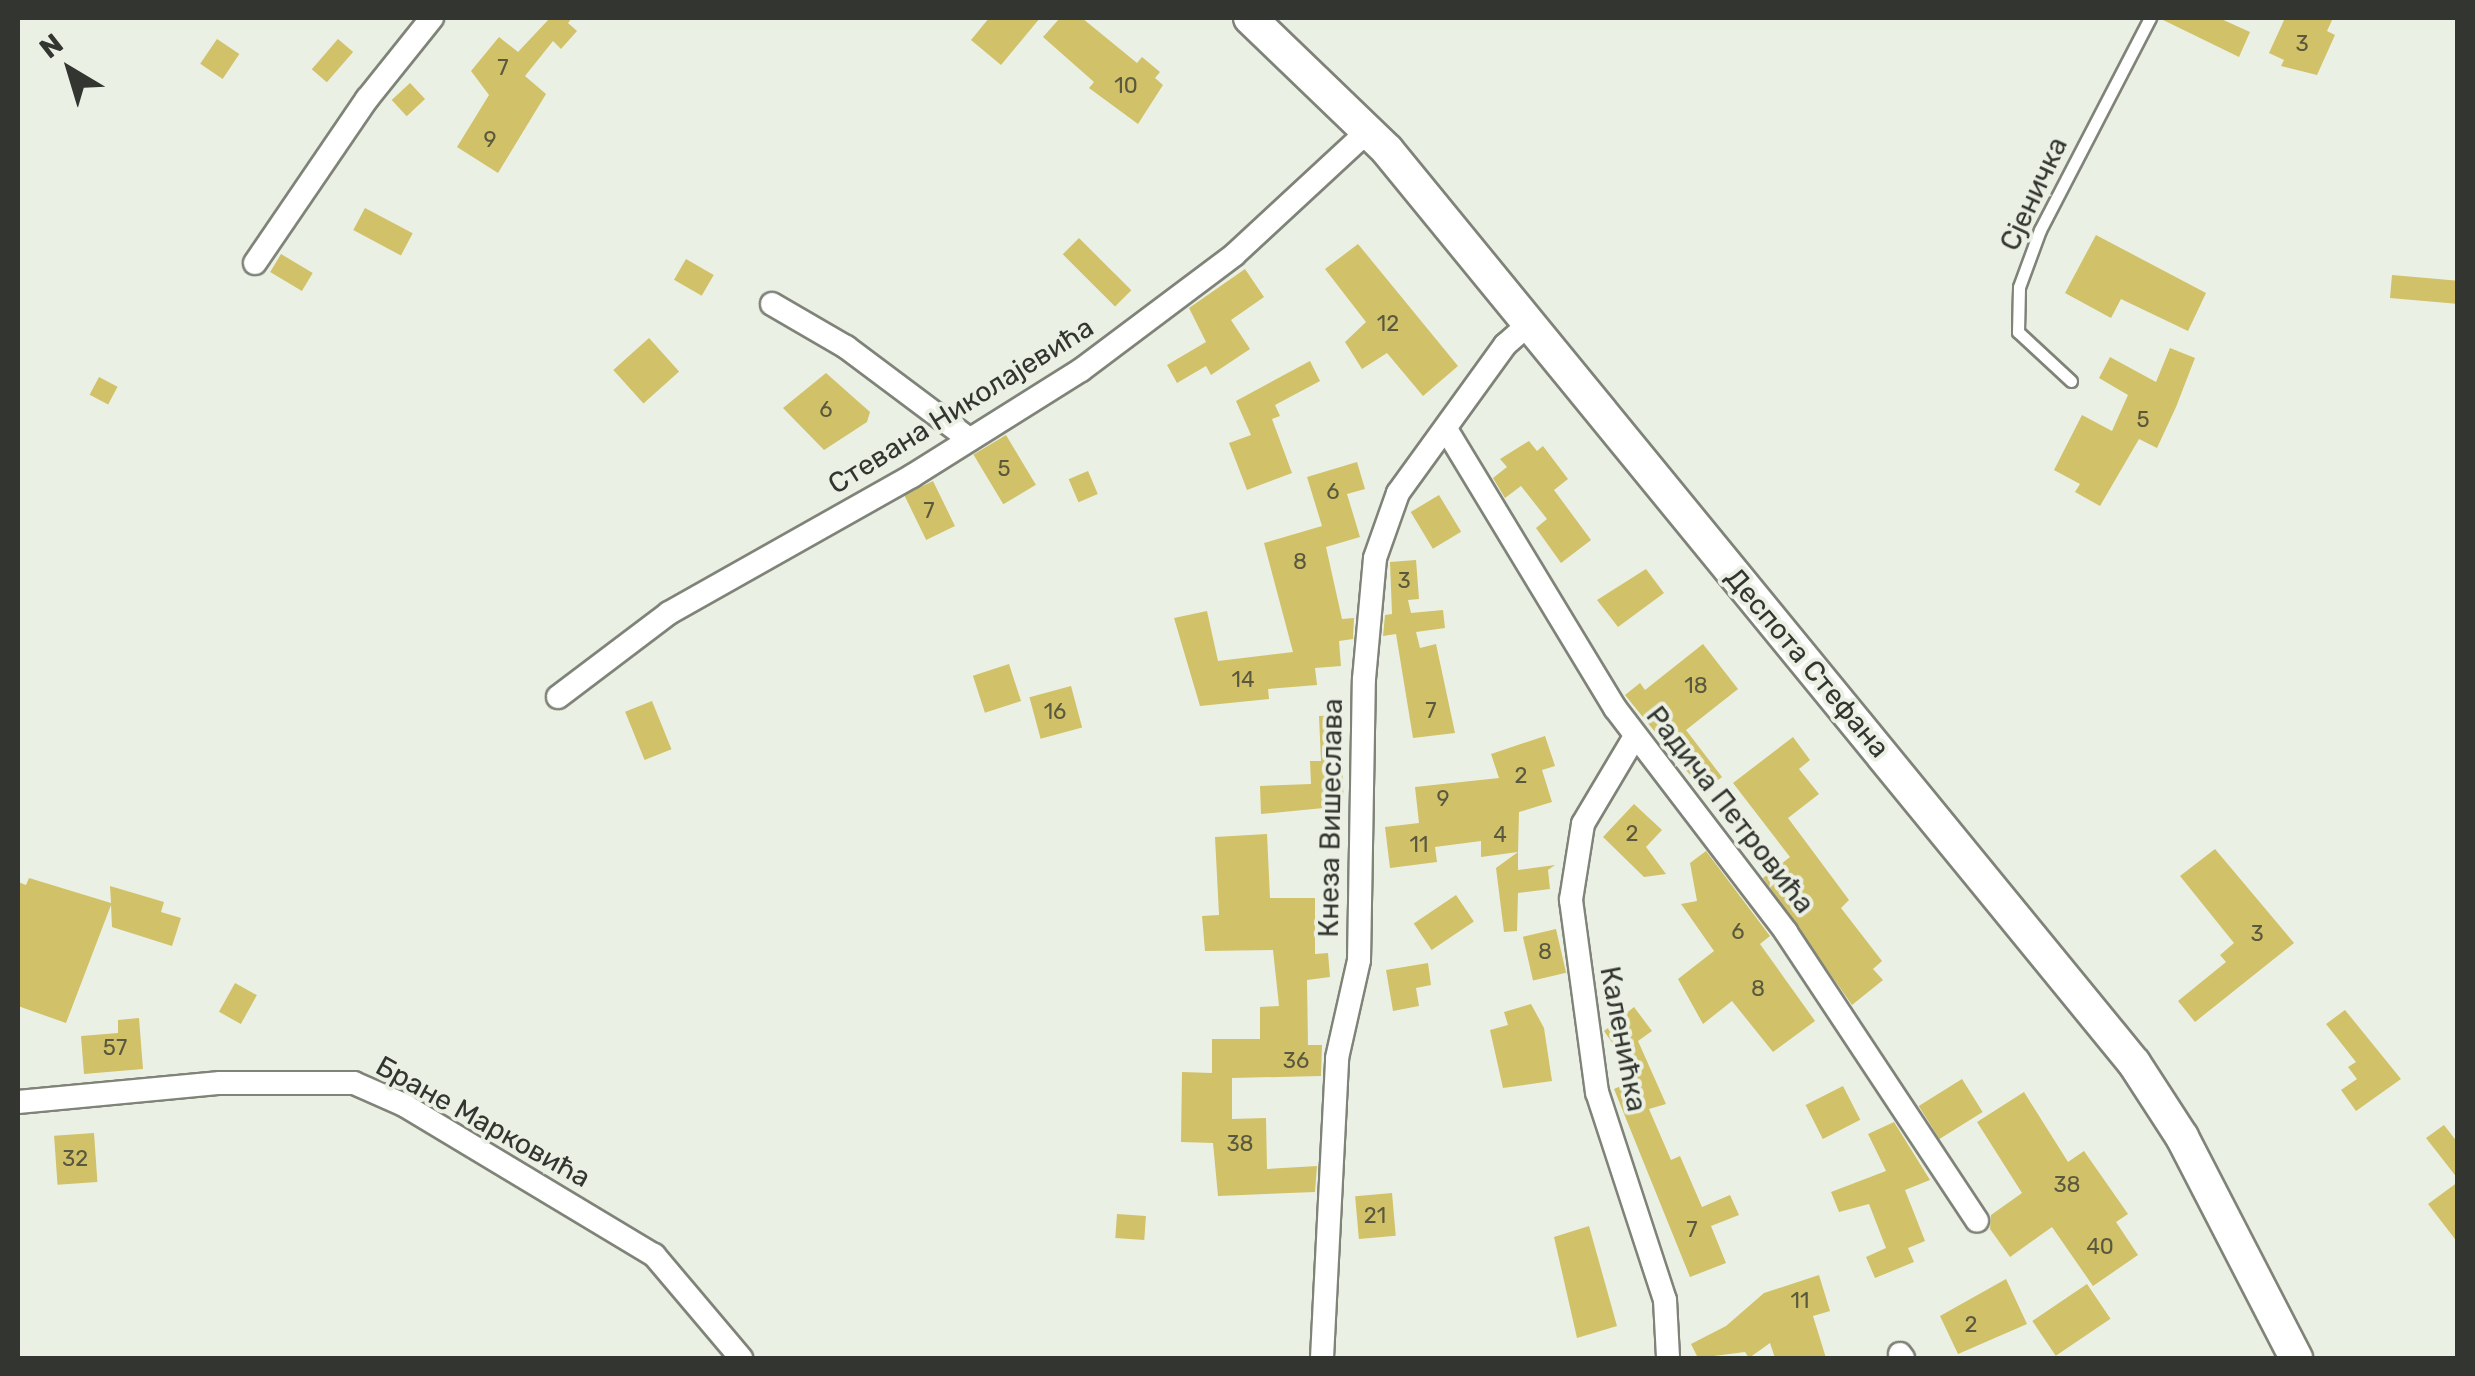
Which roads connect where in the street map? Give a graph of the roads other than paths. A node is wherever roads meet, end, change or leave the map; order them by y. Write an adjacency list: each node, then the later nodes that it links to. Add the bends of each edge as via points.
1 (432, 18): 5 (street)
2 (1250, 18): 4 (main road, Деспота Стефана)
3 (2150, 18): 8 (lane, Сјеничка, via 2040,230 2020,287 2018,332)
4 (1369, 130): 7 (main road, Деспота Стефана); 10 (street, Стевана Николајевића, via 1162,311)
5 (256, 263)
6 (772, 304): 10 (street, via 846,347)
7 (1528, 325): 9 (street, Кнеза Вишеслава, via 1505,345); 18 (main road, Деспота Стефана, via 2145,1077)
8 (2071, 381)
9 (1446, 429): 12 (street, Радича Петровића); 16 (street, Кнеза Вишеслава, via 1398,493 1371,580 1359,960 1337,1058)
10 (969, 439): 11 (street, Стевана Николајевића, via 669,612)
11 (558, 697)
12 (1634, 738): 14 (street, Радича Петровића, via 1786,932); 17 (street, Каленићка, via 1583,824 1571,900 1597,1092 1665,1300)
13 (18, 1102): 15 (street, Бране Марковића, via 220,1083 354,1084 404,1105 654,1255)
14 (1977, 1221)
15 (741, 1358)
16 (1322, 1358)
17 (1668, 1358)
18 (2296, 1358)

